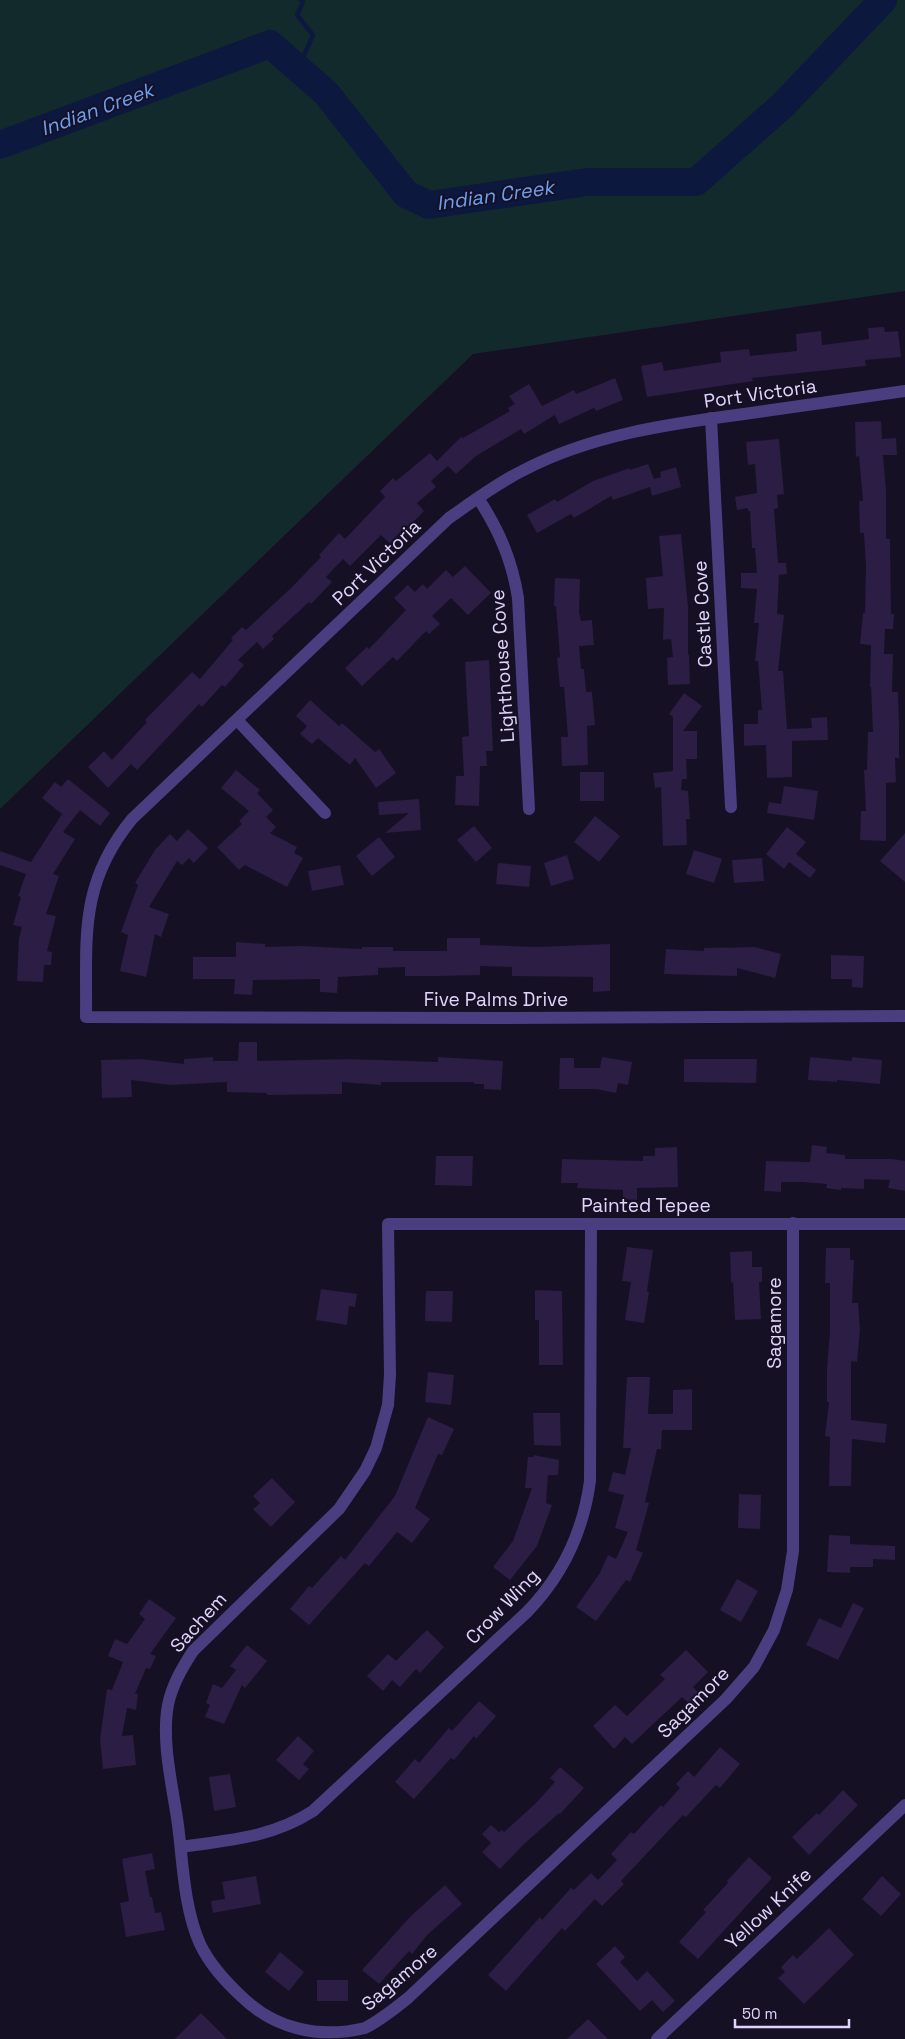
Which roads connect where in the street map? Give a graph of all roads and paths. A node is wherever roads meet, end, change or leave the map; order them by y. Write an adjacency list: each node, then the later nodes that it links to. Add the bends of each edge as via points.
1 (905, 391): 2 (street, Port Victoria)
2 (711, 418): 3 (street, Port Victoria, via 660,426 564,453 522,471); 5 (street, Castle Cove)
3 (478, 498): 4 (street, Port Victoria, via 449,518); 6 (street, Lighthouse Cove, via 502,538 517,591)
4 (237, 720): 7 (street); 9 (street, Port Victoria, via 132,819 102,863 88,914)
5 (731, 807)
6 (529, 809)
7 (325, 813)
8 (905, 1016): 9 (street, Five Palms Drive)
9 (86, 1018)
10 (793, 1223): 12 (street, Painted Tepee); 13 (street, Painted Tepee); 16 (street, Sagamore, via 793,1550 782,1610 765,1649 726,1699 408,1998 364,2029 343,2035)
11 (388, 1224): 12 (street, Painted Tepee); 15 (street, Sachem, via 390,1375 388,1405 376,1448 340,1508 210,1632 180,1671 168,1706 166,1736)
12 (591, 1224): 15 (street, Crow Wing, via 590,1481 575,1543 554,1580 526,1612 313,1811 264,1834)
13 (905, 1224)
14 (905, 1805): 17 (street, Yellow Knife)
15 (181, 1847): 16 (street, Sachem, via 189,1908 200,1943 213,1967 270,2021)
16 (310, 2036)
17 (657, 2039)

